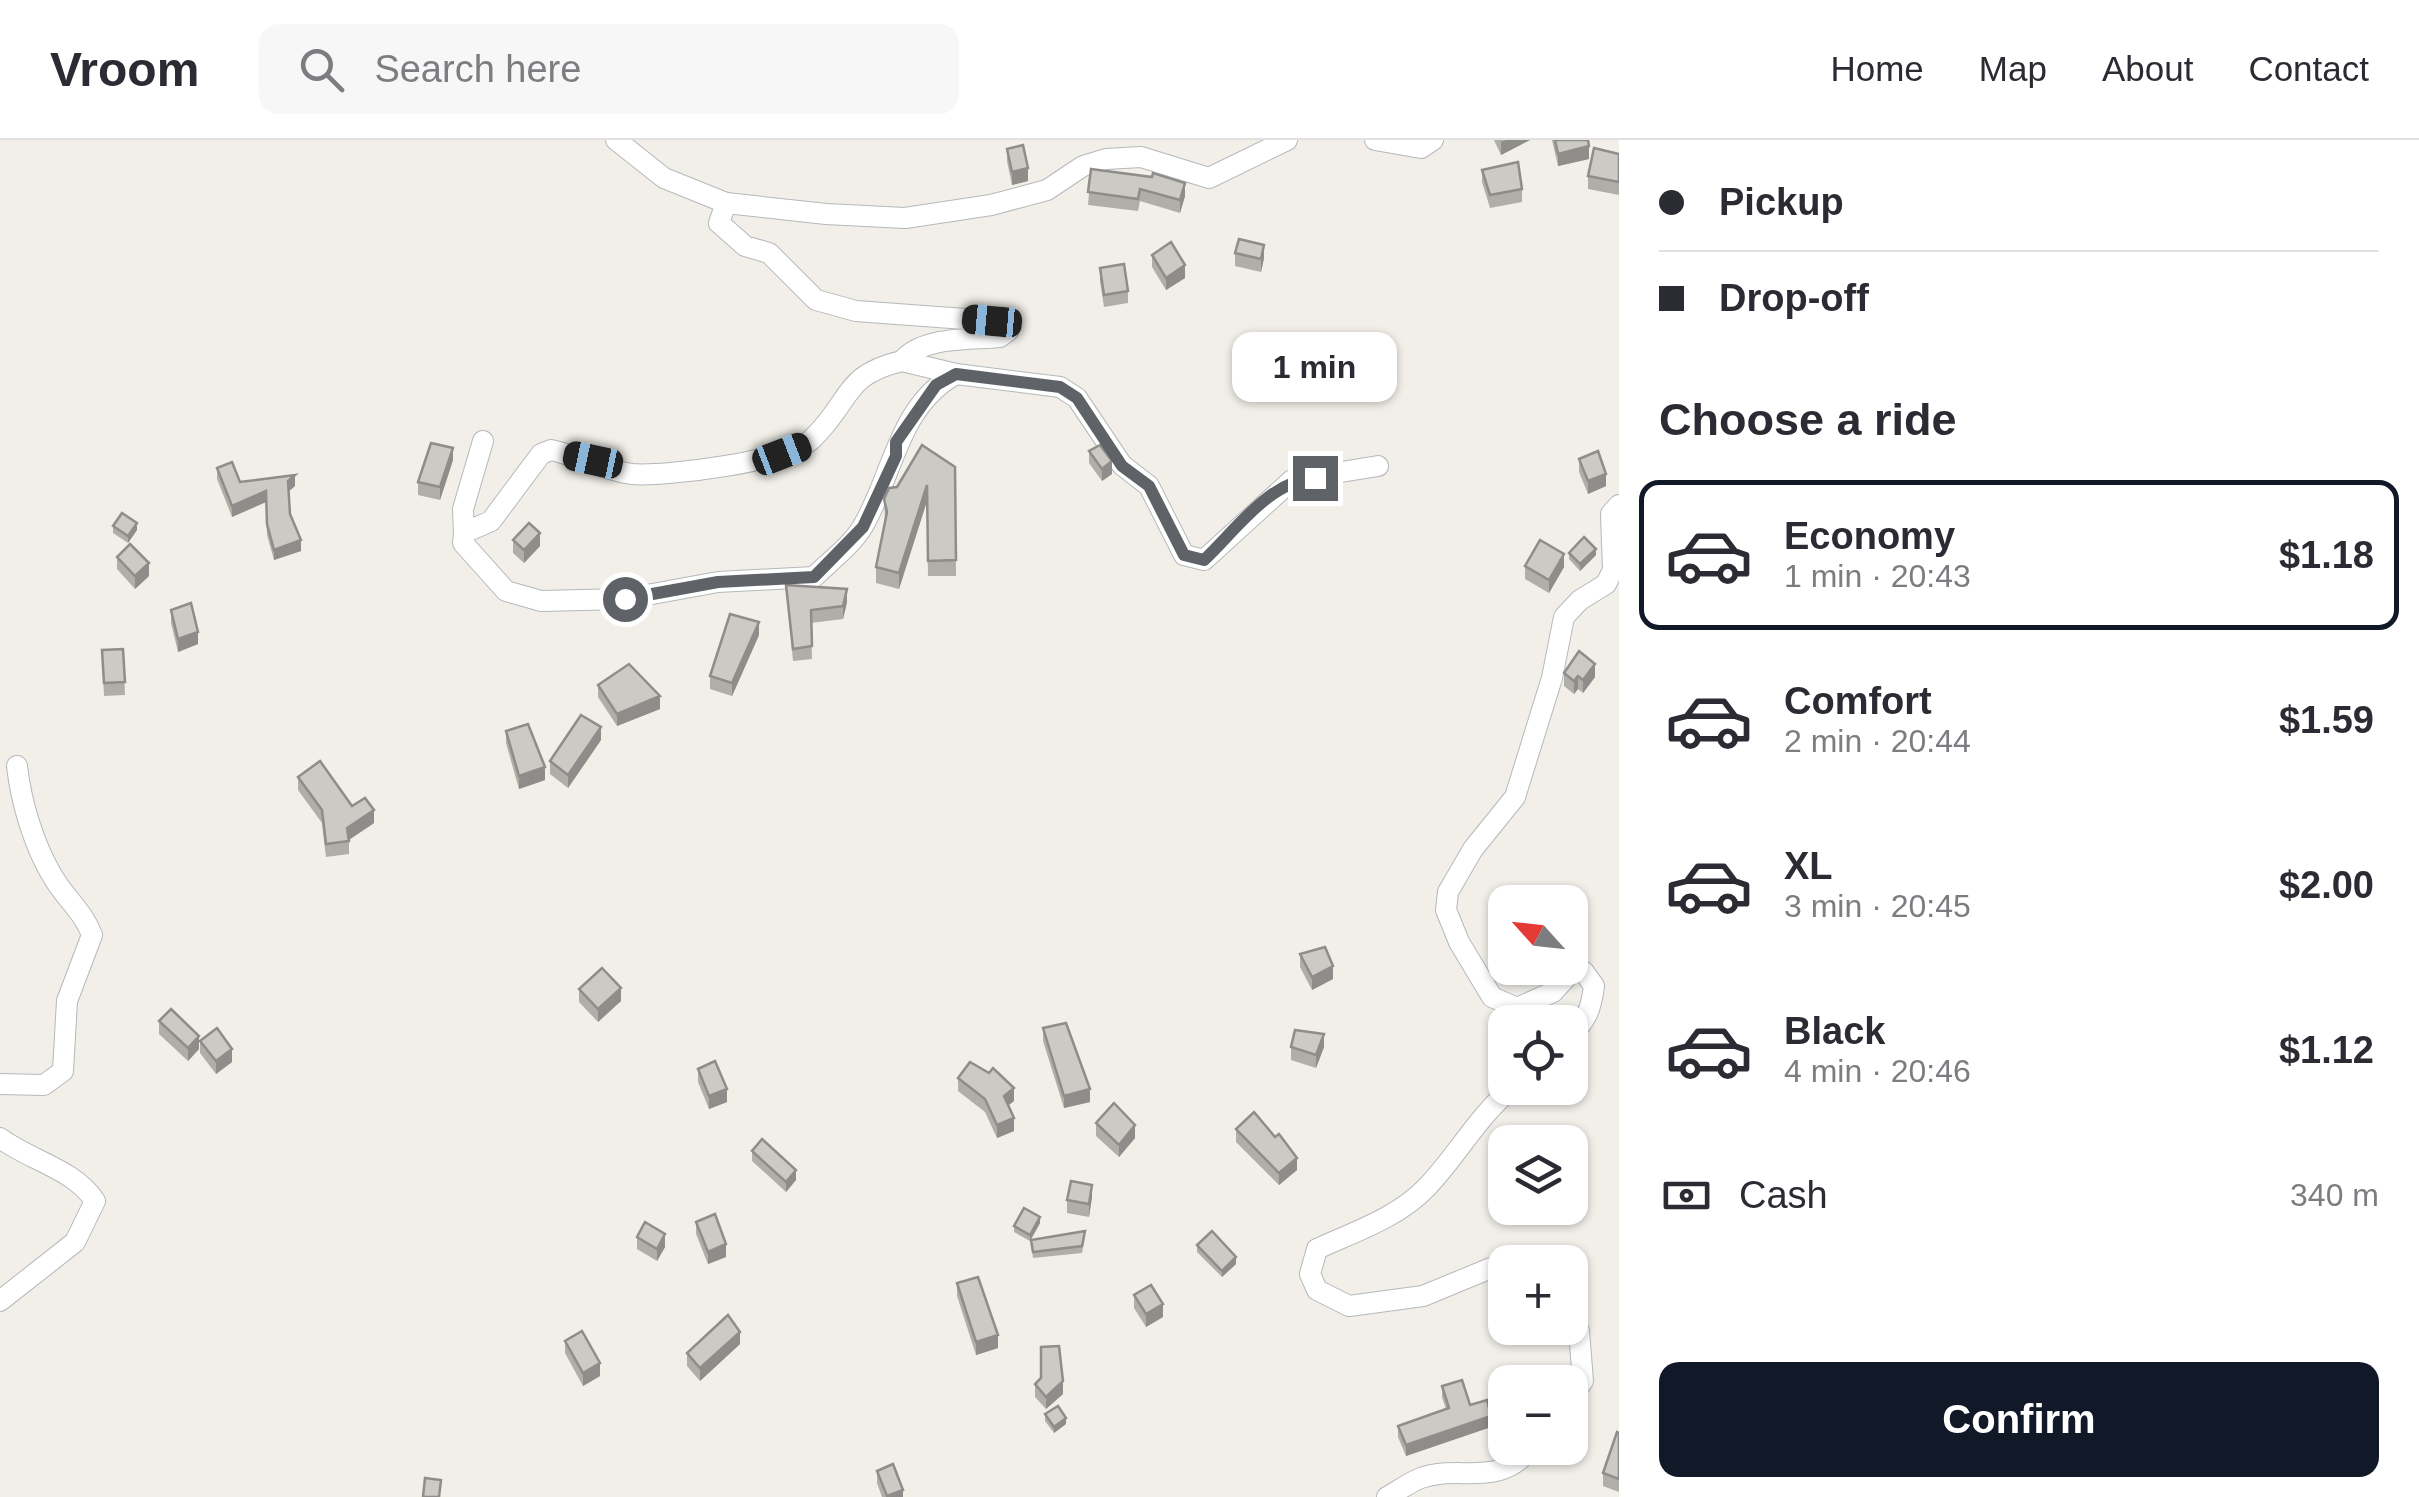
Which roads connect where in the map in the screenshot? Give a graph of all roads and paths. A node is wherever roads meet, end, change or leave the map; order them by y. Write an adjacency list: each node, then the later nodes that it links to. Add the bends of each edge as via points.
1 (616, 140): 5 (street, via 664,178)
2 (1287, 140): 5 (street, via 1209,178 1141,157 1106,159 1047,190 905,218)
3 (1375, 140): 4 (street, via 1422,148)
4 (1433, 140)
5 (726, 202): 6 (street, via 719,223 744,246 769,254 816,300 856,311 992,321 1008,331 910,350)
6 (902, 362): 7 (street); 11 (street, via 858,377 808,444 755,464 632,474 550,450 491,521)
7 (956, 374): 9 (street, via 1060,387 1077,398 1122,466 1149,486 1184,555 1204,560 1292,480); 11 (street, via 936,385 896,442 896,456 863,527 814,577 718,582 625,599 541,601 506,591 464,544)
8 (483, 441): 11 (street, via 463,509)
9 (1378, 466)
10 (1619, 505): 12 (street, via 1612,514)
11 (464, 533)
12 (1613, 586): 14 (street, via 1580,600 1564,617 1515,797 1448,892 1446,910 1492,998)
13 (17, 766): 17 (street, via 20,796 53,878 92,935 67,1001 63,1072 44,1085)
14 (1510, 1005)
15 (1525, 1005): 16 (street, via 1553,992 1572,971 1584,972 1594,986)
16 (1588, 1016)
17 (0, 1084)
18 (1495, 1105): 20 (street, via 1425,1190 1382,1220 1318,1248 1310,1274 1317,1290 1349,1306 1423,1296)
19 (0, 1138): 21 (street, via 82,1182 95,1201 74,1242)
20 (1488, 1269)
21 (0, 1301)
22 (1508, 1465): 23 (street, via 1480,1476 1424,1476)
23 (1387, 1497)

